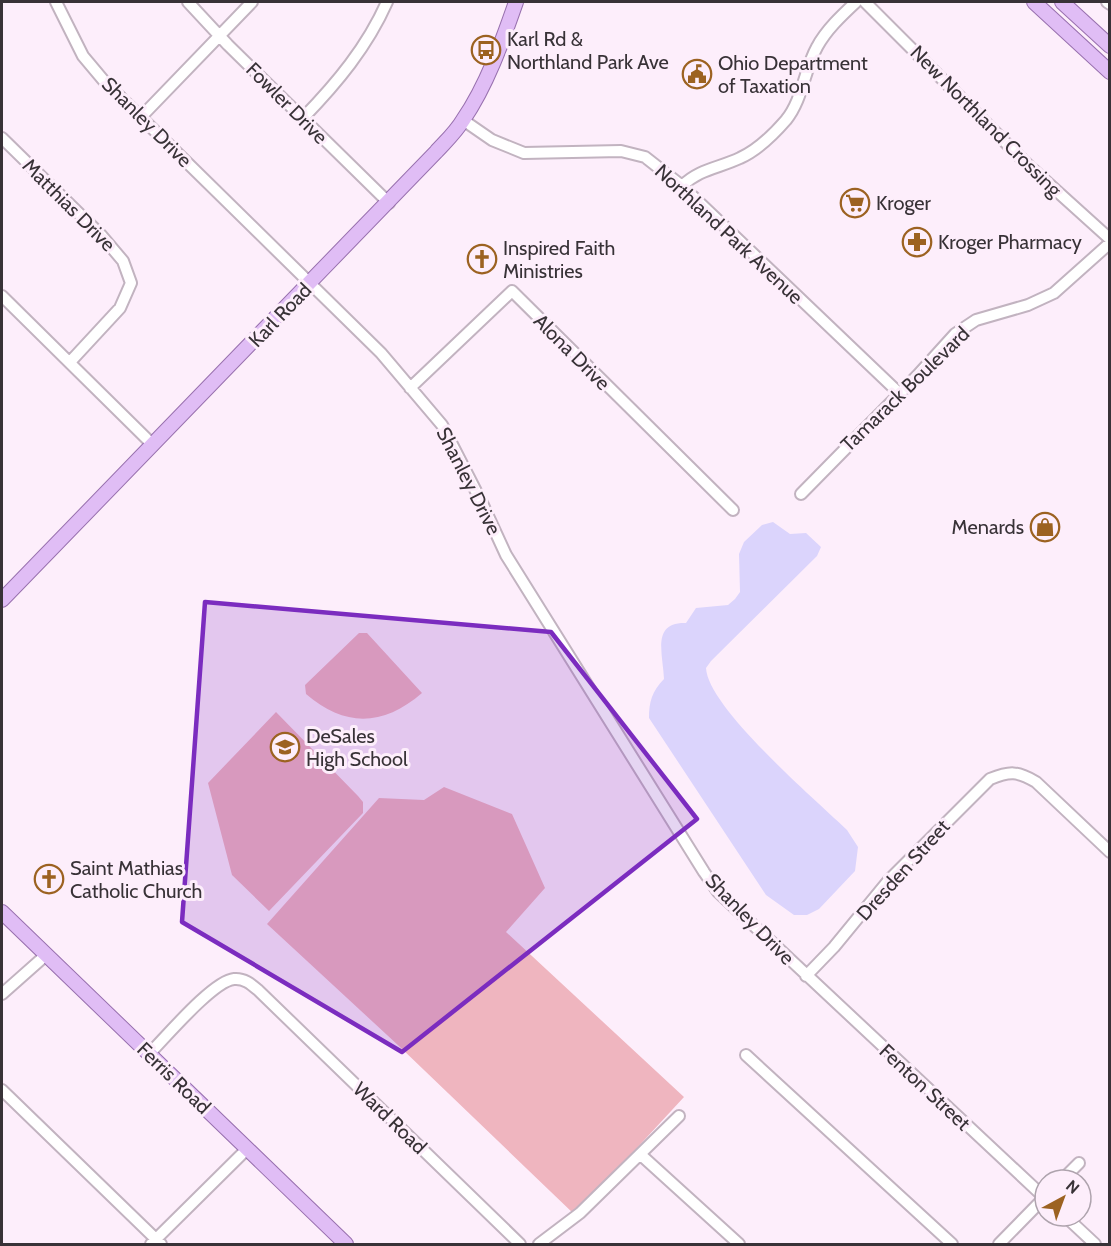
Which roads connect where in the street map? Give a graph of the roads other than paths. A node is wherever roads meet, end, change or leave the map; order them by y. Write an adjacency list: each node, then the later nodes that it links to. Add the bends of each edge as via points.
1 (56, 2): 13 (street, Shanley Drive, via 83,56)
2 (188, 2): 10 (street, Fowler Drive)
3 (252, 2): 10 (street)
4 (387, 2): 14 (street, via 351,64)
5 (516, 2): 15 (main road, Karl Road, via 497,52)
6 (856, 2): 17 (street, via 817,47 800,95 788,118 773,134 740,158 691,177)
7 (865, 2): 19 (street, New Northland Crossing)
8 (1034, 2): 12 (main road)
9 (1062, 2): 11 (main road)
10 (220, 37): 13 (street); 14 (street, Fowler Drive)
11 (1110, 46)
12 (1110, 72)
13 (141, 117): 20 (street, Shanley Drive)
14 (303, 118): 18 (street, Fowler Drive)
15 (463, 120): 17 (street, Northland Park Avenue, via 492,140 524,153 621,151 645,158); 18 (main road, Karl Road)
16 (2, 138): 22 (street, Matthias Drive, via 101,235 123,261 131,283 120,308)
17 (682, 186): 24 (street, Northland Park Avenue)
18 (389, 203): 20 (main road, Karl Road)
19 (1110, 241): 24 (street, Tamarack Boulevard, via 1054,293 976,320 955,334)
20 (310, 284): 23 (street, Shanley Drive); 25 (main road, Karl Road)
21 (2, 296): 22 (street)
22 (70, 363): 25 (street)
23 (411, 388): 27 (street, Alona Drive, via 512,291); 32 (street, Shanley Drive, via 442,425 506,555 704,872 718,892)
24 (899, 393): 26 (street, Tamarack Boulevard)
25 (153, 445): 28 (main road, Karl Road)
26 (801, 494)
27 (733, 510)
28 (2, 600)
29 (1110, 852): 32 (street, Dresden Street, via 1036,782 1007,772 990,778 889,880)
30 (2, 912): 31 (main road, Ferris Road)
31 (46, 955): 33 (street); 34 (main road, Ferris Road)
32 (806, 976): 42 (street, Fenton Street)
33 (2, 994)
34 (149, 1054): 38 (main road, Ferris Road); 47 (street, Ward Road, via 210,992 224,982 245,981)
35 (746, 1055): 50 (street)
36 (2, 1090): 45 (street)
37 (679, 1116): 39 (street)
38 (247, 1149): 45 (street); 46 (main road, Ferris Road)
39 (641, 1155): 48 (street, via 580,1213); 49 (street)
40 (1079, 1163): 41 (street)
41 (1074, 1168)
42 (1033, 1186)
43 (1033, 1210): 51 (street)
44 (1077, 1228): 52 (street)
45 (156, 1243)
46 (346, 1245)
47 (520, 1245)
48 (539, 1245)
49 (739, 1245)
50 (952, 1245)
51 (999, 1245)
52 (1095, 1245)

